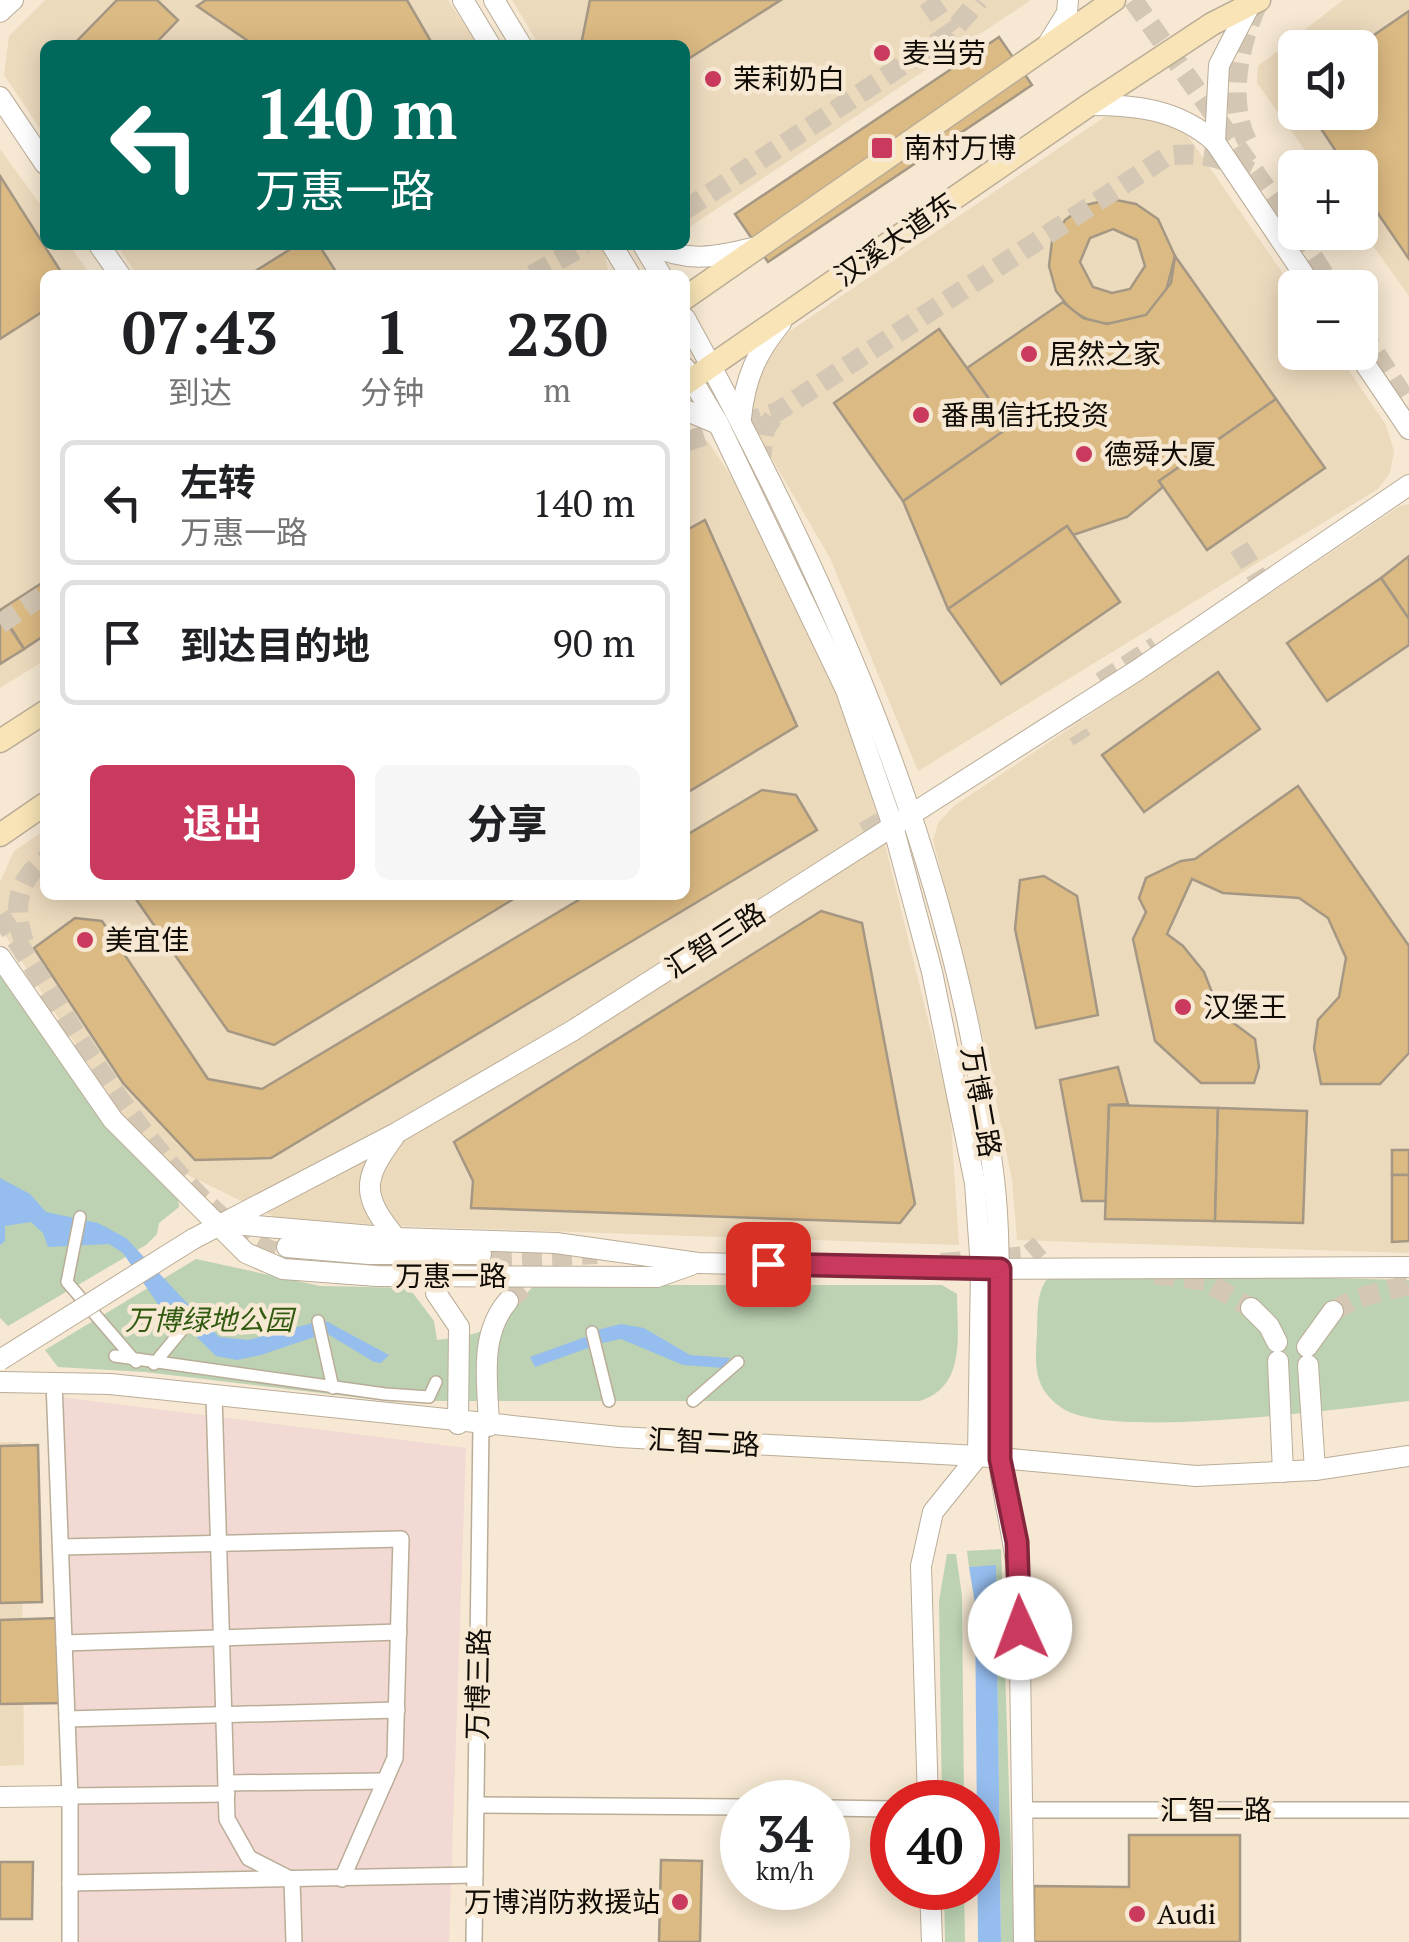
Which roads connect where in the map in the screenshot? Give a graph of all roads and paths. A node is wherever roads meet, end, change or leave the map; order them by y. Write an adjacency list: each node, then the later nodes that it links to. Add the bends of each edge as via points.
1 (13, 0): 7 (street)
2 (463, 0): 8 (street)
3 (494, 0): 9 (street)
4 (1068, 0): 10 (street)
5 (1114, 0): 10 (main road)
6 (1254, 4): 12 (main road, 汉溪大道东); 13 (street, via 1219,65)
7 (0, 12)
8 (487, 40)
9 (518, 40)
10 (1044, 52): 15 (main road)
11 (0, 97): 14 (street)
12 (1089, 105): 13 (street, via 1136,105 1174,116 1196,124); 19 (main road, 汉溪大道东)
13 (1215, 142): 17 (street)
14 (40, 157)
15 (769, 243): 16 (street, via 700,258); 18 (main road)
16 (663, 250)
17 (1301, 270)
18 (690, 295)
19 (791, 311): 21 (main road, 汉溪大道东); 23 (street, via 754,360)
20 (1369, 370): 25 (street)
21 (693, 374): 23 (street, 万博二路); 24 (street, 万博二路)
22 (690, 412): 24 (street)
23 (741, 420): 30 (street, 万博二路, via 865,681)
24 (718, 424): 31 (street, 万博二路, via 846,690)
25 (1409, 429)
26 (1409, 485): 30 (street, 汇智三路)
27 (40, 715): 28 (main road)
28 (0, 742)
29 (40, 807): 32 (main road)
30 (914, 813): 31 (street, 汇智三路); 42 (street, 万博二路, via 957,970 984,1113)
31 (893, 826): 35 (street, 汇智三路, via 572,1031); 42 (street, 万博二路, via 932,972)
32 (8, 829): 33 (street)
33 (0, 851)
34 (0, 957): 37 (street, 万惠一路, via 113,1120)
35 (398, 1132): 37 (street, 汇智三路); 38 (street, via 373,1165 368,1184 371,1208)
36 (80, 1217): 52 (street, via 67,1282)
37 (218, 1223): 38 (street, 万惠一路); 40 (street, 万惠一路, via 246,1253 284,1268 331,1273 656,1277); 51 (street, 汇智三路, bridge)
38 (396, 1238): 40 (street, 万惠一路, via 556,1243)
39 (288, 1247): 40 (street)
40 (698, 1263): 42 (street, 万惠一路)
41 (1409, 1268): 42 (street, 万惠一路)
42 (990, 1269): 65 (street, 万博二路)
43 (436, 1293): 62 (street, via 459,1327)
44 (508, 1301): 63 (street, via 491,1328)
45 (1250, 1308): 67 (street, via 1269,1326 1278,1352)
46 (1332, 1311): 66 (street, via 1308,1356)
47 (195, 1314): 54 (street)
48 (320, 1328): 58 (street)
49 (592, 1332): 60 (street)
50 (115, 1356): 52 (street)
51 (0, 1360)
52 (136, 1362): 54 (street)
53 (738, 1362): 61 (street)
54 (154, 1364): 58 (street)
55 (54, 1382): 57 (street, 汇智二路); 59 (street, 汇智二路); 69 (street)
56 (436, 1382): 58 (street, via 430,1397)
57 (0, 1386)
58 (333, 1388)
59 (214, 1396): 62 (street, 汇智二路); 68 (street)
60 (609, 1401)
61 (692, 1401)
62 (458, 1424): 63 (street, 汇智二路)
63 (485, 1426): 65 (street, 汇智二路); 81 (street, 万博三路)
64 (1409, 1456): 66 (street, 汇智二路)
65 (989, 1457): 67 (street, 汇智二路, via 1196,1476); 76 (street, via 932,1512 924,1544); 83 (street, 万博二路, via 1017,1542)
66 (1315, 1470): 67 (street, 汇智二路)
67 (1283, 1472)
68 (218, 1544): 69 (street); 70 (street, via 401,1539); 71 (street)
69 (60, 1548): 72 (street)
70 (399, 1632): 71 (street); 73 (street)
71 (222, 1638): 72 (street); 74 (street)
72 (64, 1642): 75 (street)
73 (397, 1710): 74 (street); 77 (street, via 396,1758)
74 (224, 1715): 75 (street); 78 (street)
75 (67, 1719): 79 (street)
76 (927, 1780)
77 (385, 1781): 78 (street); 86 (street)
78 (226, 1789): 79 (street); 87 (street, via 227,1819 249,1858)
79 (70, 1796): 80 (street); 88 (street)
80 (0, 1798)
81 (476, 1805): 82 (street); 85 (street, 万博三路)
82 (720, 1807)
83 (1022, 1810): 84 (street, 汇智一路); 94 (street, 万博二路)
84 (1409, 1810)
85 (476, 1876): 86 (street); 92 (street, 万博三路)
86 (342, 1879): 87 (street)
87 (292, 1880): 88 (street); 91 (street)
88 (70, 1883): 90 (street)
89 (931, 1910): 93 (street)
90 (70, 1942)
91 (294, 1942)
92 (474, 1942)
93 (932, 1942)
94 (1024, 1942)

